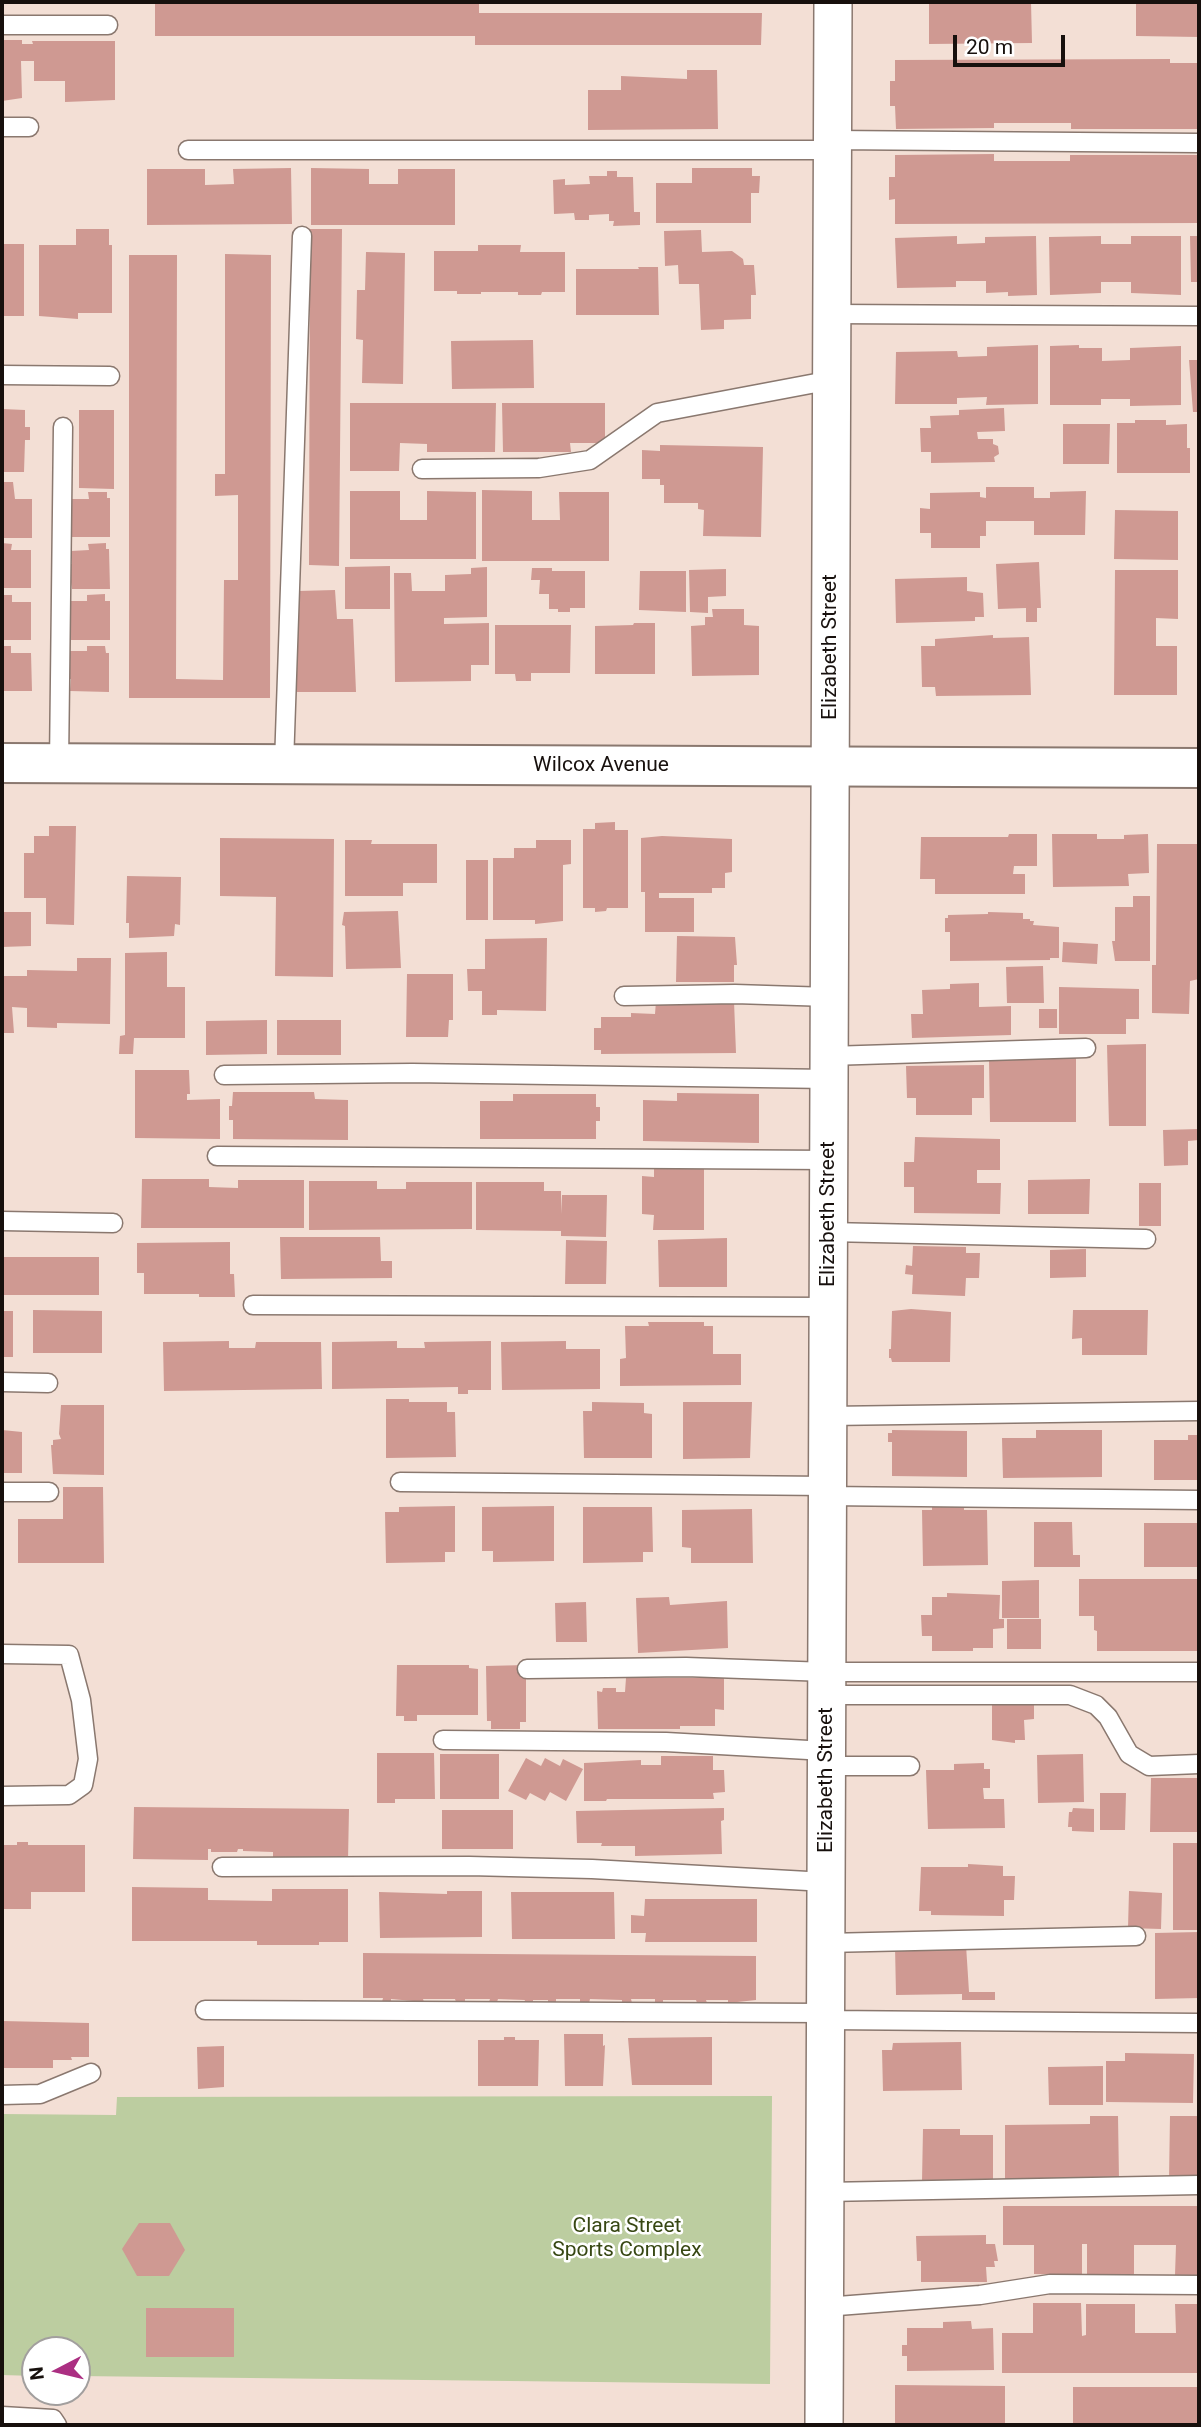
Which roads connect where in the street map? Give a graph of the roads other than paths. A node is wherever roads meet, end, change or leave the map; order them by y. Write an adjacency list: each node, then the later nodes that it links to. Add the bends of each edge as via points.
1 (833, 2): 7 (street, Elizabeth Street)
2 (2, 25): 3 (lane)
3 (108, 25)
4 (2, 127): 5 (lane)
5 (29, 127)
6 (1199, 143): 7 (lane)
7 (833, 145): 8 (lane); 10 (street, Elizabeth Street)
8 (188, 150)
9 (302, 236): 19 (lane)
10 (832, 314): 11 (lane); 14 (street, Elizabeth Street)
11 (1199, 316)
12 (2, 375): 13 (lane)
13 (110, 376)
14 (832, 380): 16 (lane, via 657,413 590,460 540,468); 20 (street, Elizabeth Street)
15 (63, 427): 18 (lane)
16 (422, 469)
17 (2, 763): 18 (street, Wilcox Avenue)
18 (59, 764): 19 (street, Wilcox Avenue)
19 (284, 764): 20 (street, Wilcox Avenue)
20 (830, 767): 21 (street, Wilcox Avenue); 23 (street, Elizabeth Street)
21 (1199, 768)
22 (624, 996): 23 (lane)
23 (829, 997): 25 (street, Elizabeth Street)
24 (1086, 1048): 25 (lane)
25 (829, 1068): 26 (lane); 28 (street, Elizabeth Street)
26 (224, 1075)
27 (217, 1156): 28 (lane)
28 (829, 1160): 31 (street, Elizabeth Street)
29 (2, 1221): 30 (lane)
30 (113, 1223)
31 (829, 1232): 32 (lane); 34 (street, Elizabeth Street)
32 (1146, 1239)
33 (253, 1305): 34 (lane)
34 (828, 1307): 38 (street, Elizabeth Street)
35 (2, 1382): 36 (lane)
36 (48, 1382)
37 (1199, 1411): 38 (lane)
38 (828, 1416): 40 (street, Elizabeth Street)
39 (401, 1482): 40 (lane)
40 (827, 1491): 43 (lane); 47 (street, Elizabeth Street)
41 (2, 1492): 42 (lane)
42 (50, 1492)
43 (1199, 1500)
44 (2, 1654): 52 (lane, via 69,1655 81,1700 88,1759 83,1785 69,1795)
45 (527, 1669): 47 (lane, via 686,1667)
46 (1199, 1672): 47 (lane)
47 (827, 1684): 49 (street, Elizabeth Street); 50 (lane, via 1070,1695 1096,1704 1129,1754 1149,1766)
48 (443, 1740): 49 (lane, via 666,1742)
49 (826, 1758): 51 (lane); 54 (street, Elizabeth Street)
50 (1199, 1764)
51 (910, 1766)
52 (2, 1796)
53 (222, 1867): 54 (lane, via 592,1868)
54 (826, 1882): 56 (street, Elizabeth Street)
55 (1136, 1937): 56 (lane)
56 (826, 1943): 58 (street, Elizabeth Street)
57 (205, 2010): 58 (lane)
58 (826, 2017): 59 (lane); 63 (street, Elizabeth Street)
59 (1199, 2023)
60 (91, 2073): 61 (lane, via 40,2094)
61 (2, 2095)
62 (1199, 2185): 63 (lane)
63 (825, 2192): 65 (street, Elizabeth Street)
64 (1199, 2285): 65 (lane, via 1050,2284 980,2295)
65 (825, 2307): 68 (street, Elizabeth Street)
66 (2, 2416): 67 (lane, via 53,2419)
67 (57, 2425)
68 (824, 2425)

